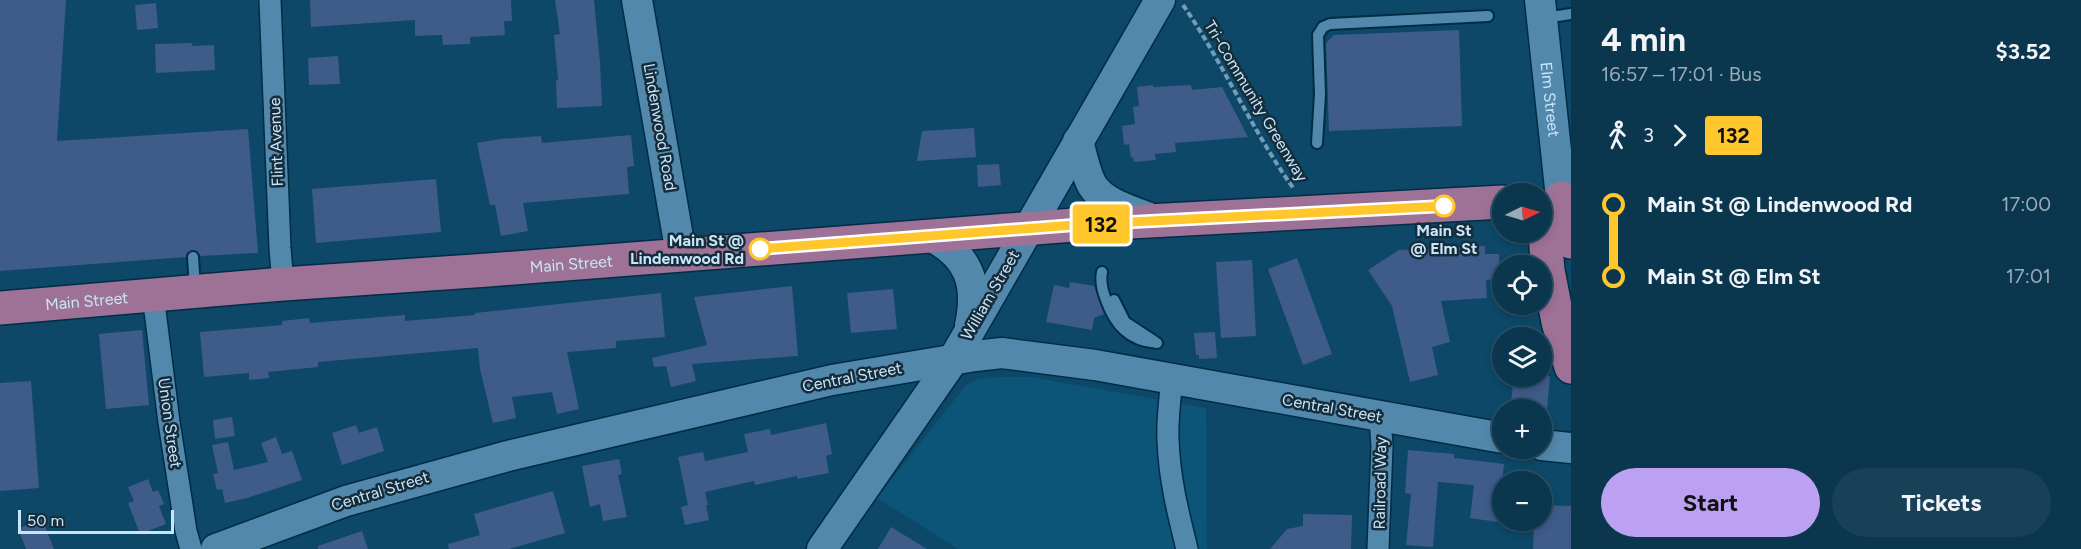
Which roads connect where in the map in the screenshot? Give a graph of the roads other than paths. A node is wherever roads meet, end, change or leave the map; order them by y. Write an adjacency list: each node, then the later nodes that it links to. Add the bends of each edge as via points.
1 (270, 0): 17 (street, Flint Avenue)
2 (637, 0): 14 (street, Lindenwood Road)
3 (1160, 0): 6 (street, William Street)
4 (1551, 11): 8 (street, Elm Street)
5 (1488, 16): 7 (lane, via 1323,27 1318,35)
6 (1078, 141): 10 (street, via 1097,192); 11 (street, William Street)
7 (1317, 143)
8 (1558, 199): 13 (main road, Elm Street); 24 (main road, Elm Street, via 1545,236 1558,322)
9 (1492, 203): 10 (main road, Main Street)
10 (1157, 221): 11 (main road, Main Street)
11 (1027, 229): 12 (main road, Main Street); 21 (street, William Street)
12 (930, 236): 14 (main road, Main Street); 21 (street, via 953,250 970,276 973,302)
13 (1571, 242)
14 (681, 254): 17 (main road, Main Street)
15 (192, 257): 18 (lane)
16 (1102, 272): 22 (lane, via 1125,322)
17 (284, 284): 18 (main road, Main Street)
18 (195, 291): 19 (main road, Main Street)
19 (153, 295): 20 (main road, Main Street); 31 (street, Union Street, via 168,422)
20 (0, 308)
21 (969, 331): 23 (street, William Street)
22 (1157, 343)
23 (952, 360): 25 (street, Central Street, via 1002,353 1028,355); 30 (street, Central Street, via 832,380 480,463 346,501); 32 (street, William Street)
24 (1571, 367)
25 (1172, 379): 26 (street, Central Street); 33 (street, via 1170,458)
26 (1380, 417): 27 (street, Central Street); 34 (street, Railroad Way)
27 (1492, 436)
28 (1552, 446): 29 (street)
29 (1571, 448)
30 (226, 547)
31 (191, 549)
32 (822, 549)
33 (1187, 549)
34 (1378, 549)

